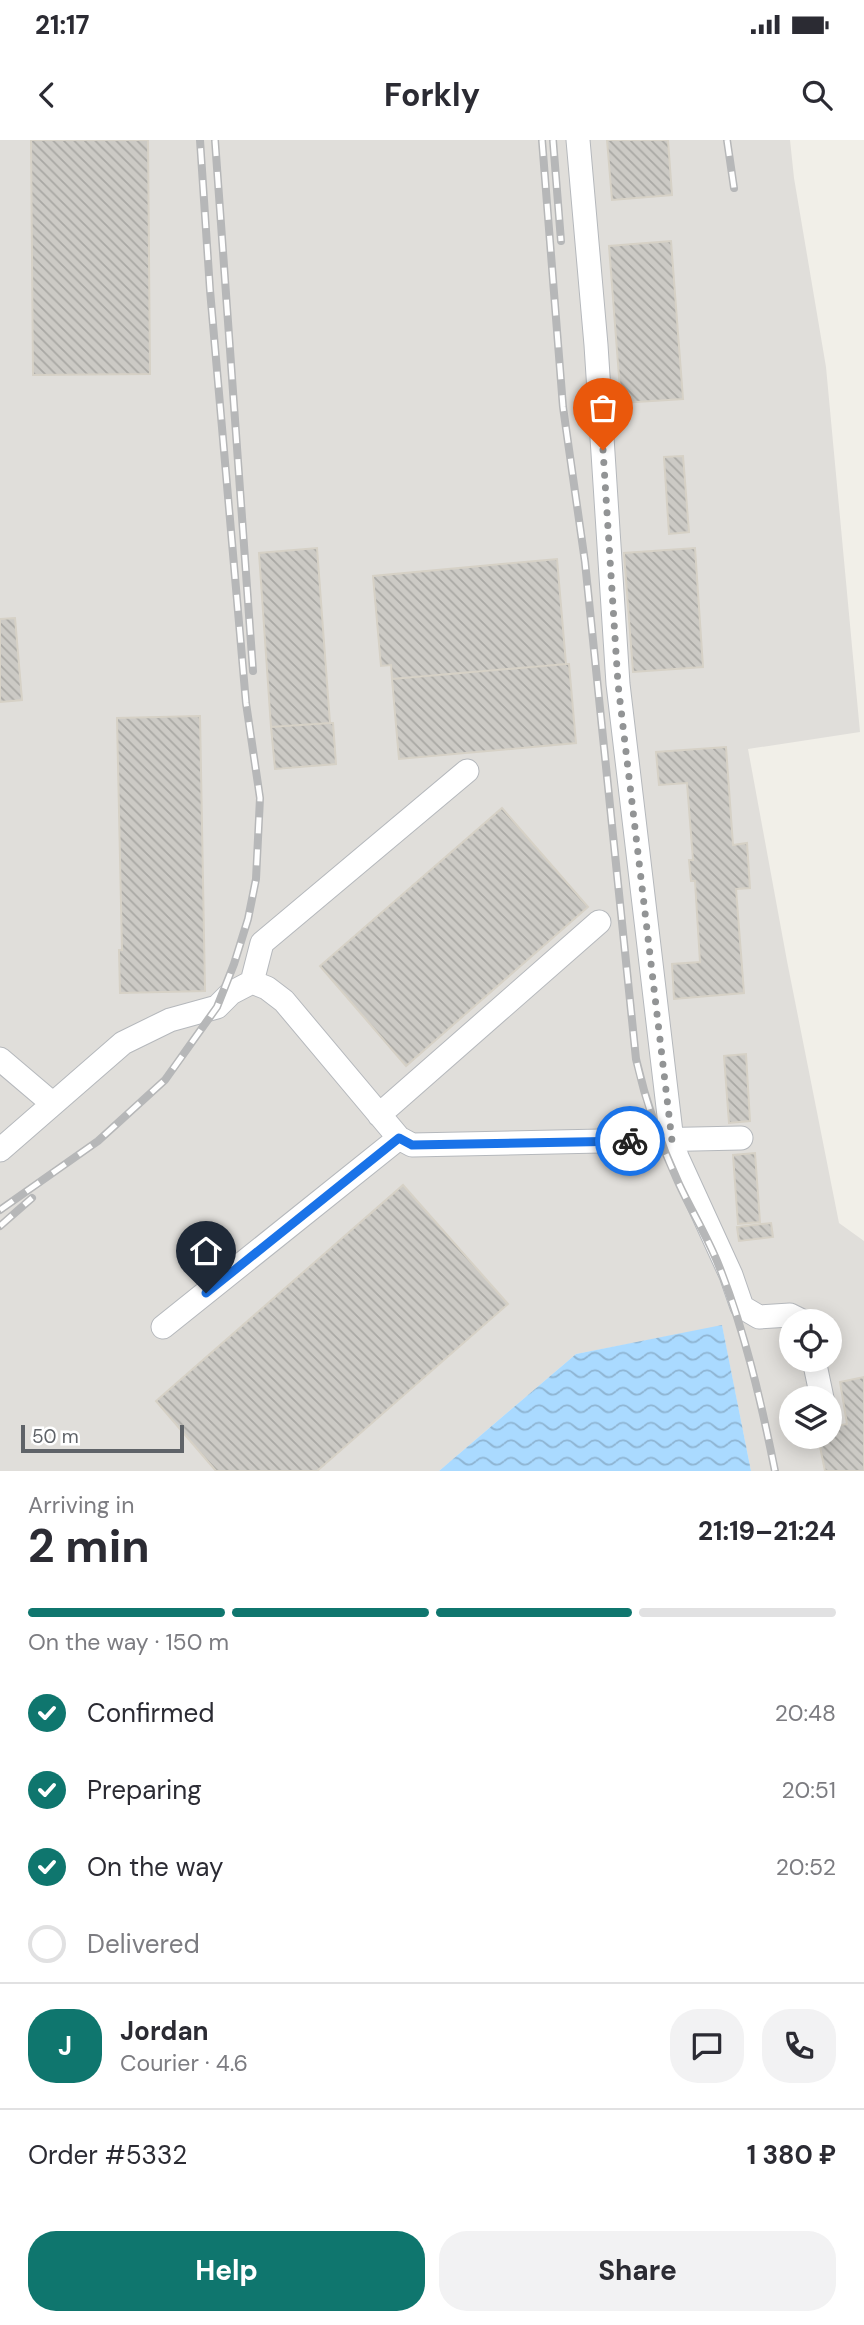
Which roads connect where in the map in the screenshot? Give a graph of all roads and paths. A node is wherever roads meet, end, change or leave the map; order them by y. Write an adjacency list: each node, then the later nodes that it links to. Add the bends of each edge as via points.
1 (578, 140): 10 (street, via 618,684)
2 (467, 771): 4 (street, via 262,943)
3 (599, 922): 7 (street)
4 (252, 982): 6 (street, via 231,993 218,1007 170,1020 123,1043); 7 (street, via 284,1001)
5 (0, 1059): 6 (street)
6 (53, 1104): 11 (street)
7 (379, 1115): 8 (street)
8 (399, 1138): 10 (street, via 412,1145); 13 (street)
9 (741, 1138): 10 (street)
10 (672, 1141): 12 (street, via 742,1307 759,1317)
11 (0, 1150)
12 (779, 1316)
13 (163, 1327)

